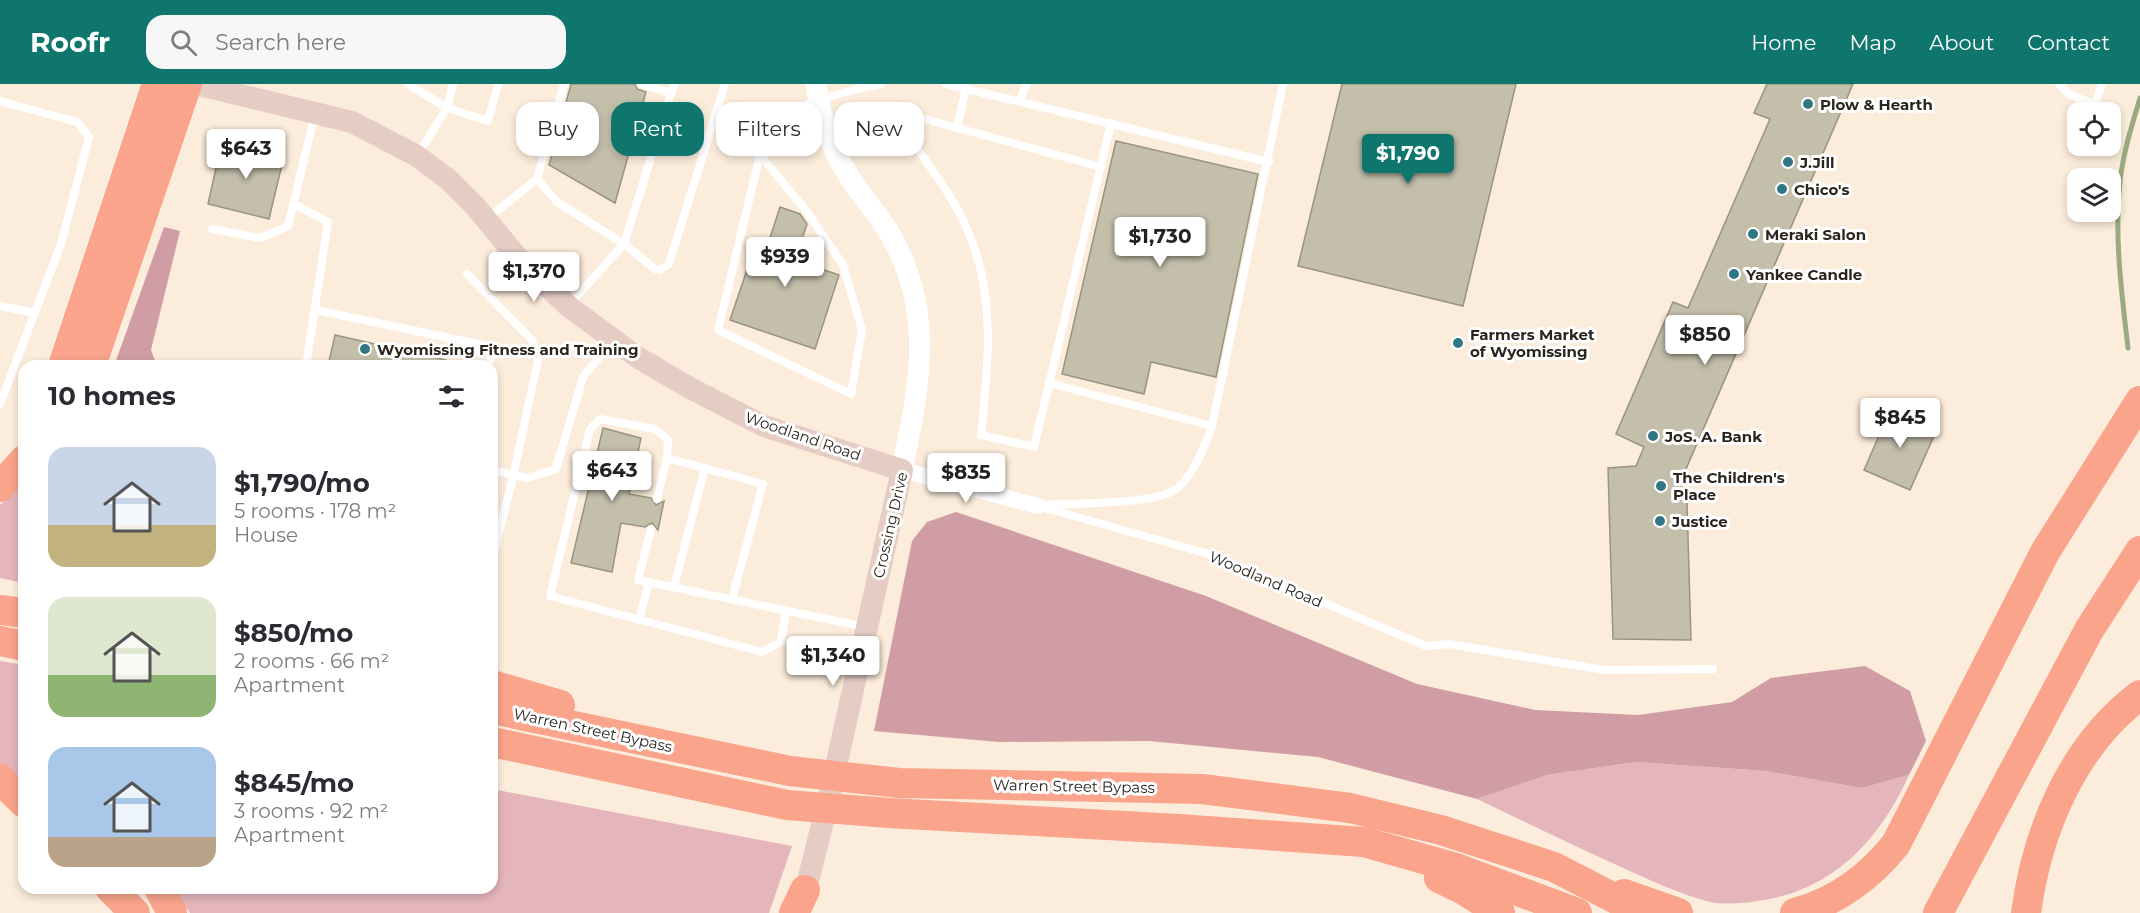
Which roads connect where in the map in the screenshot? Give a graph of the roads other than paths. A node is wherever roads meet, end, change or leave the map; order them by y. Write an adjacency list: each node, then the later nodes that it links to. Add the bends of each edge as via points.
1 (157, 84): 43 (highway)
2 (187, 84): 44 (highway)
3 (195, 84): 25 (main road, Woodland Road)
4 (408, 84): 24 (lane)
5 (453, 84): 24 (lane)
6 (498, 84): 24 (lane, via 488,121)
7 (564, 84): 32 (lane)
8 (641, 84): 16 (lane)
9 (725, 84): 36 (lane, via 669,264 655,269)
10 (881, 84): 18 (lane)
11 (946, 84): 17 (lane)
12 (1026, 84): 19 (lane)
13 (1283, 84): 30 (lane)
14 (2059, 84): 22 (lane)
15 (2102, 84): 23 (lane)
16 (673, 88): 36 (lane)
17 (966, 88): 19 (lane); 27 (lane)
18 (817, 93): 21 (lane); 55 (street, Crossing Drive, via 839,159 890,234 913,289 922,349)
19 (1020, 100): 26 (lane)
20 (0, 101): 41 (lane, via 77,122 89,137 61,244)
21 (803, 102)
22 (2082, 102)
23 (2096, 102)
24 (447, 108): 29 (lane)
25 (315, 113): 29 (main road, Woodland Road, via 352,122); 33 (lane)
26 (1111, 123): 30 (lane); 31 (lane)
27 (957, 128): 31 (lane); 47 (lane, via 917,117 901,123 959,213 971,236 980,271 987,306 988,342 981,435 1034,447)
28 (760, 155): 28 (lane, via 718,330 851,394 862,330 843,265 808,213)
29 (417, 156): 34 (main road, Woodland Road, via 449,180)
30 (1269, 162): 51 (lane)
31 (1101, 167): 47 (lane)
32 (537, 179): 34 (lane); 36 (lane, via 556,202)
33 (294, 204): 35 (lane, via 288,226 260,238); 40 (lane, via 328,222)
34 (486, 219): 39 (main road, Woodland Road, via 535,277)
35 (212, 229)
36 (624, 244): 39 (lane)
37 (467, 274): 57 (lane, via 532,340 538,360)
38 (0, 306): 41 (lane)
39 (567, 306): 42 (main road, Woodland Road)
40 (316, 310): 45 (lane); 46 (lane, via 487,346)
41 (35, 313): 50 (lane)
42 (613, 341): 55 (main road, Woodland Road, via 690,388 764,426); 57 (lane, via 583,377 556,469 527,478)
43 (65, 360)
44 (93, 360)
45 (307, 360)
46 (490, 360)
47 (1049, 383): 51 (lane)
48 (2140, 384): 59 (highway)
49 (2140, 401): 59 (highway)
50 (0, 404)
51 (1212, 426): 61 (lane, via 1198,462 1172,492 1134,499)
52 (667, 458): 54 (lane); 60 (lane); 71 (lane, via 668,441 655,429 600,419 590,429 550,596)
53 (18, 467): 58 (highway)
54 (705, 468): 66 (lane); 67 (lane, via 763,484)
55 (902, 470): 61 (street, Woodland Road); 72 (main road, Crossing Drive)
56 (498, 472): 57 (lane)
57 (513, 477): 63 (lane)
58 (0, 487)
59 (2084, 489): 96 (highway, via 2045,552 1896,844 1875,868 1842,893)
60 (657, 499)
61 (1038, 506): 75 (lane, Woodland Road, via 1212,555 1426,646 1449,644 1604,669)
62 (651, 529): 65 (lane, via 638,579)
63 (498, 536)
64 (2140, 551): 97 (highway, via 2089,630)
65 (649, 582): 66 (lane); 71 (lane)
66 (674, 587): 67 (lane)
67 (732, 599): 69 (lane)
68 (0, 610): 70 (highway)
69 (786, 610): 71 (lane, via 781,642 762,652); 72 (lane)
70 (18, 613)
71 (639, 620)
72 (867, 627): 89 (main road, Crossing Drive)
73 (0, 641): 74 (highway)
74 (18, 645)
75 (1713, 669)
76 (498, 687): 81 (highway)
77 (2140, 695): 98 (highway, via 2095,739 2065,786 2043,834)
78 (498, 710): 81 (highway, Warren Street Bypass)
79 (498, 743): 84 (highway)
80 (498, 761): 84 (highway, via 654,791)
81 (746, 762): 86 (highway, Warren Street Bypass, via 899,783 1202,789 1278,797 1350,808 1441,831)
82 (0, 779): 83 (highway)
83 (18, 796)
84 (773, 802): 85 (highway, via 889,813)
85 (1179, 829): 92 (highway, via 1432,875); 93 (highway, via 1364,842 1459,868)
86 (1554, 867): 94 (highway, Warren Street Bypass); 95 (highway)
87 (116, 894): 90 (highway)
88 (162, 894): 91 (highway)
89 (800, 905)
90 (135, 913)
91 (172, 913)
92 (1500, 913)
93 (1577, 913)
94 (1643, 913)
95 (1678, 913)
96 (1795, 913)
97 (1938, 913)
98 (2026, 913)

